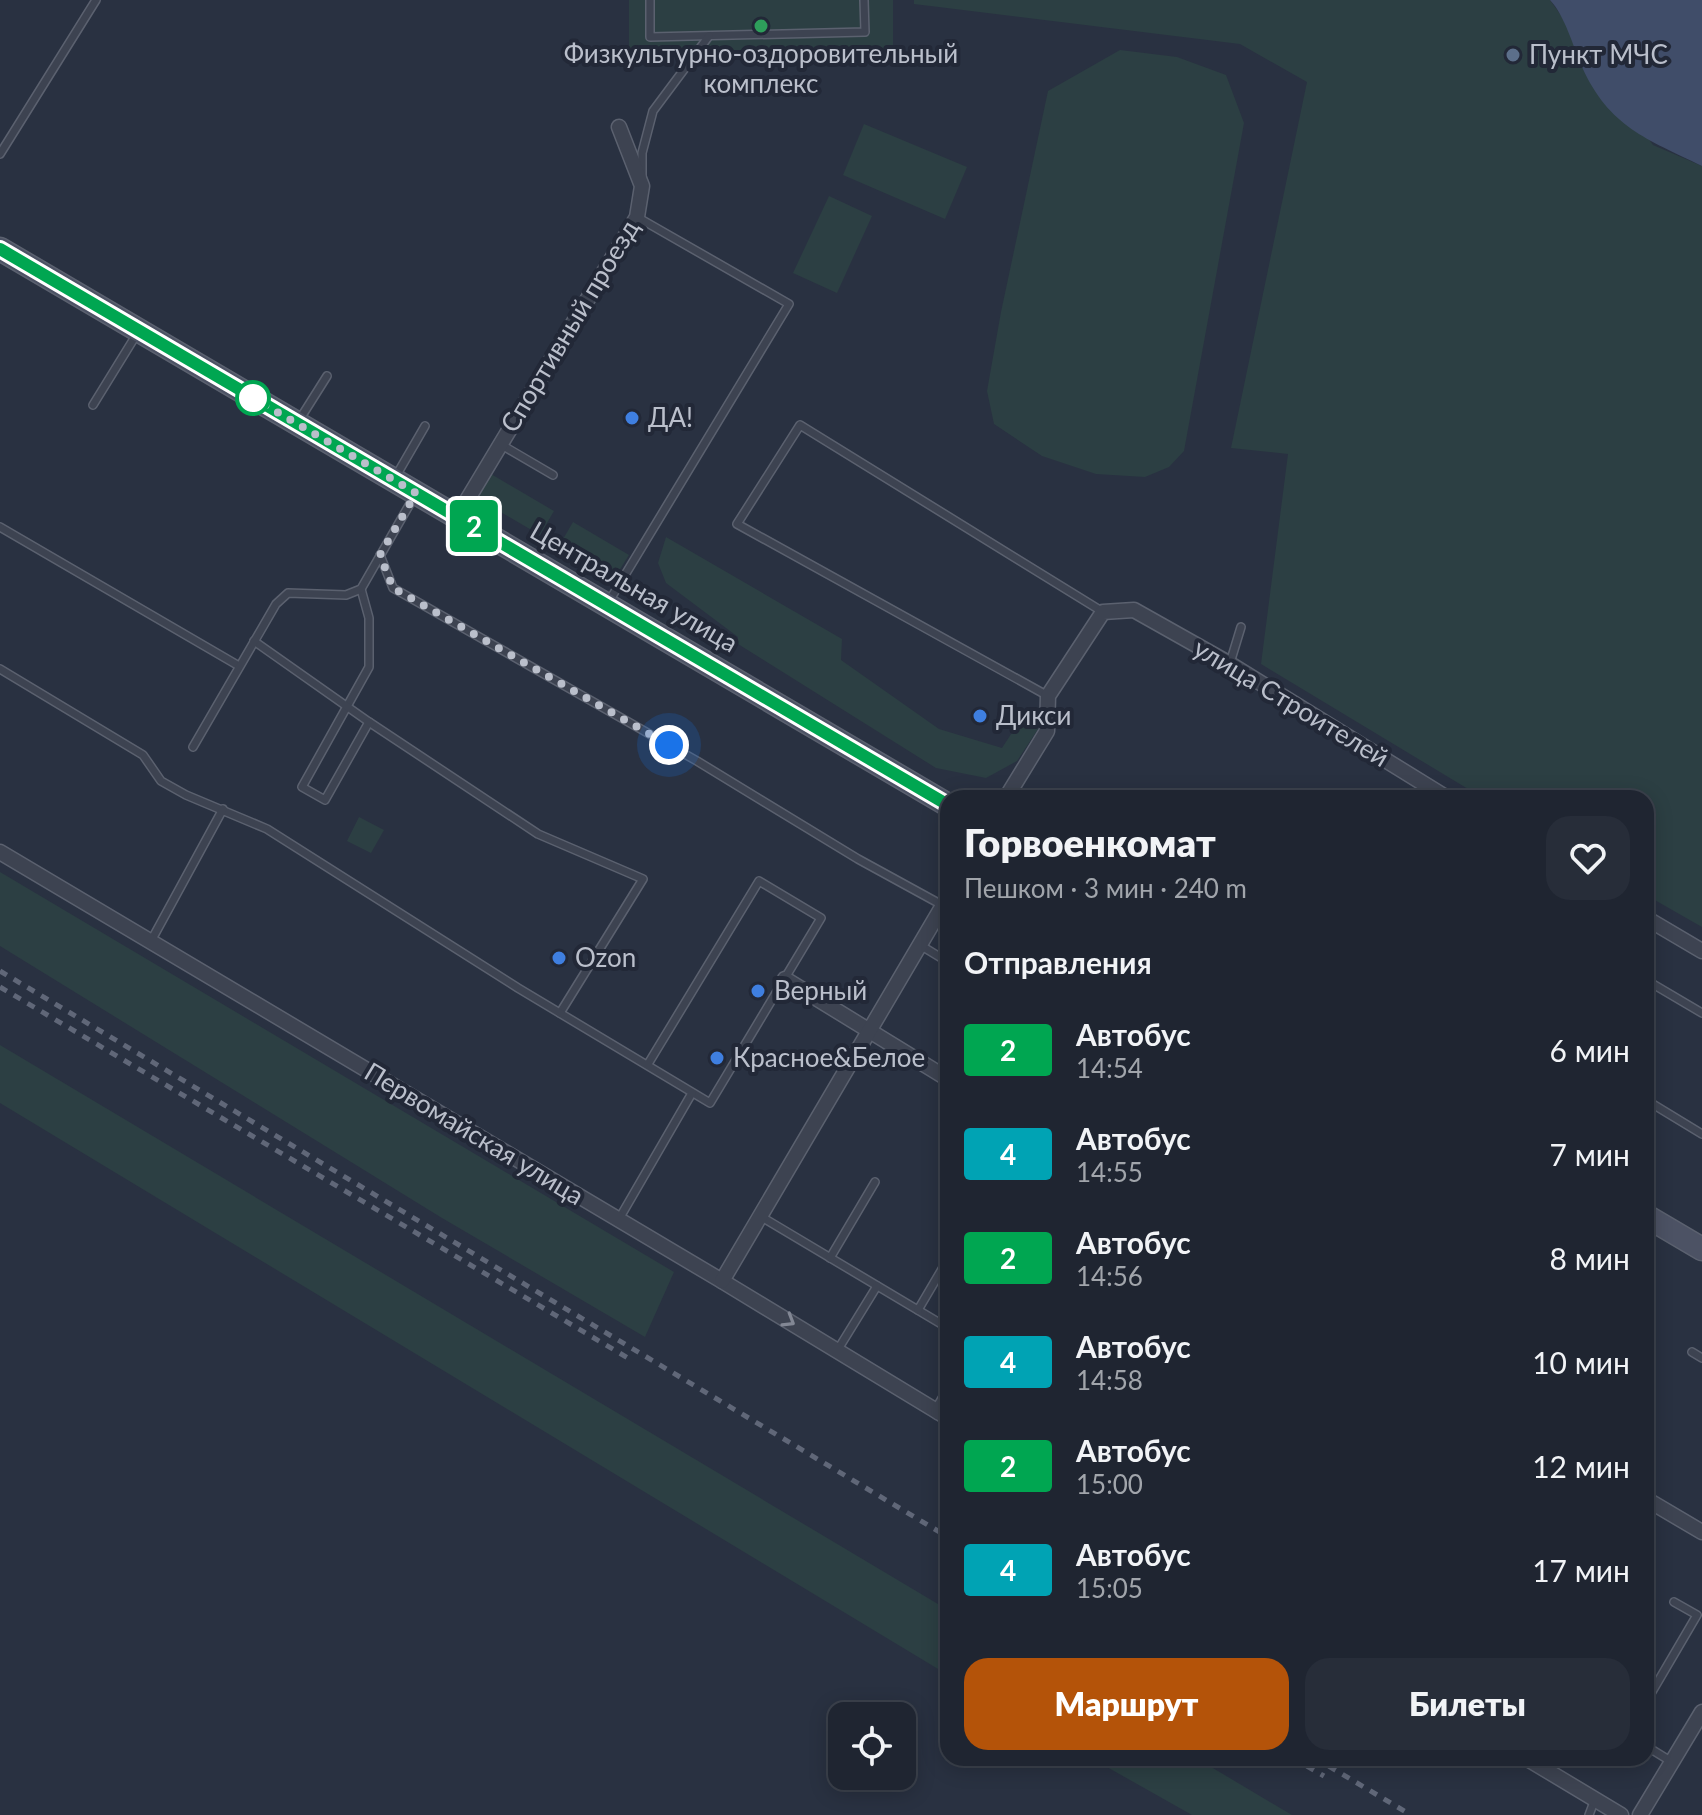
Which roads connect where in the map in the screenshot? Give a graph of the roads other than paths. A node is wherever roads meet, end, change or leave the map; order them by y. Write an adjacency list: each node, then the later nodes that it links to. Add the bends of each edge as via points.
1 (96, 0): 6 (lane)
2 (650, 0): 4 (lane, via 650,37)
3 (864, 0): 4 (lane, via 865,32)
4 (709, 36): 7 (lane, via 653,111 642,153)
5 (619, 127): 7 (street, Спортивный проезд)
6 (0, 154)
7 (642, 186): 8 (street, Спортивный проезд)
8 (637, 217): 15 (street, Спортивный проезд); 23 (lane, via 789,304)
9 (0, 249): 10 (main road, Центральная улица)
10 (139, 329): 12 (lane); 13 (main road, Центральная улица)
11 (327, 376): 13 (lane)
12 (93, 405)
13 (297, 424): 17 (main road, Центральная улица)
14 (425, 426): 17 (lane)
15 (500, 444): 16 (lane); 19 (street, Спортивный проезд)
16 (553, 475)
17 (394, 480): 18 (main road, Центральная улица)
18 (416, 493): 19 (main road, Центральная улица); 21 (lane)
19 (457, 517): 23 (main road, Центральная улица)
20 (0, 527): 28 (lane)
21 (380, 555): 22 (lane); 39 (lane, via 393,588 858,859)
22 (361, 589): 26 (lane, via 346,595 288,593); 31 (lane, via 369,618 369,667)
23 (607, 605): 36 (main road, Центральная улица)
24 (1103, 612): 27 (street, улица Строителей, via 1134,610); 30 (street); 30 (lane, via 800,425 737,524)
25 (1241, 627): 27 (lane)
26 (254, 641): 28 (lane); 31 (lane)
27 (1230, 664): 35 (street, улица Строителей)
28 (239, 666): 33 (lane)
29 (0, 669): 37 (lane, via 143,755 161,781)
30 (1048, 696): 34 (street, via 1047,731)
31 (348, 707): 32 (lane); 32 (lane, via 302,787 325,800)
32 (369, 722): 48 (lane, via 538,834 643,879)
33 (193, 747)
34 (1011, 790)
35 (1434, 790)
36 (940, 800)
37 (223, 809): 42 (lane); 48 (lane, via 267,829)
38 (0, 852): 42 (street, Первомайская улица)
39 (940, 899)
40 (940, 912): 43 (street)
41 (1654, 923): 44 (street)
42 (150, 942): 58 (street, Первомайская улица)
43 (920, 945): 45 (lane); 50 (street)
44 (1702, 951)
45 (940, 957)
46 (785, 979): 50 (street); 51 (lane, via 821,918 759,881); 53 (lane, via 710,1103)
47 (1654, 985): 49 (lane)
48 (560, 1013): 51 (lane)
49 (1702, 1013)
50 (869, 1030): 52 (street); 57 (street)
51 (648, 1064): 53 (lane)
52 (940, 1069)
53 (692, 1093): 58 (lane)
54 (1654, 1105): 55 (lane)
55 (1702, 1134)
56 (875, 1182): 61 (lane)
57 (760, 1216): 61 (lane); 63 (street)
58 (619, 1220): 63 (street, Первомайская улица)
59 (1654, 1221): 60 (main road)
60 (1702, 1249)
61 (830, 1258): 64 (lane)
62 (940, 1273): 65 (lane)
63 (722, 1281): 67 (street, Первомайская улица, one-way to 67)
64 (877, 1286): 65 (lane); 67 (lane)
65 (918, 1310): 66 (lane)
66 (940, 1323)
67 (837, 1351): 70 (street, Первомайская улица)
68 (1692, 1352): 69 (lane)
69 (1702, 1358)
70 (940, 1413)
71 (1654, 1504): 72 (street)
72 (1702, 1532)
73 (1674, 1602): 74 (lane, via 1697,1615)
74 (1654, 1688)
75 (1702, 1712): 77 (street)
76 (1654, 1751): 77 (lane)
77 (1672, 1762): 82 (street)
78 (1548, 1766): 79 (street)
79 (1595, 1799): 80 (lane); 81 (street)
80 (1589, 1815)
81 (1621, 1815)
82 (1640, 1815)

